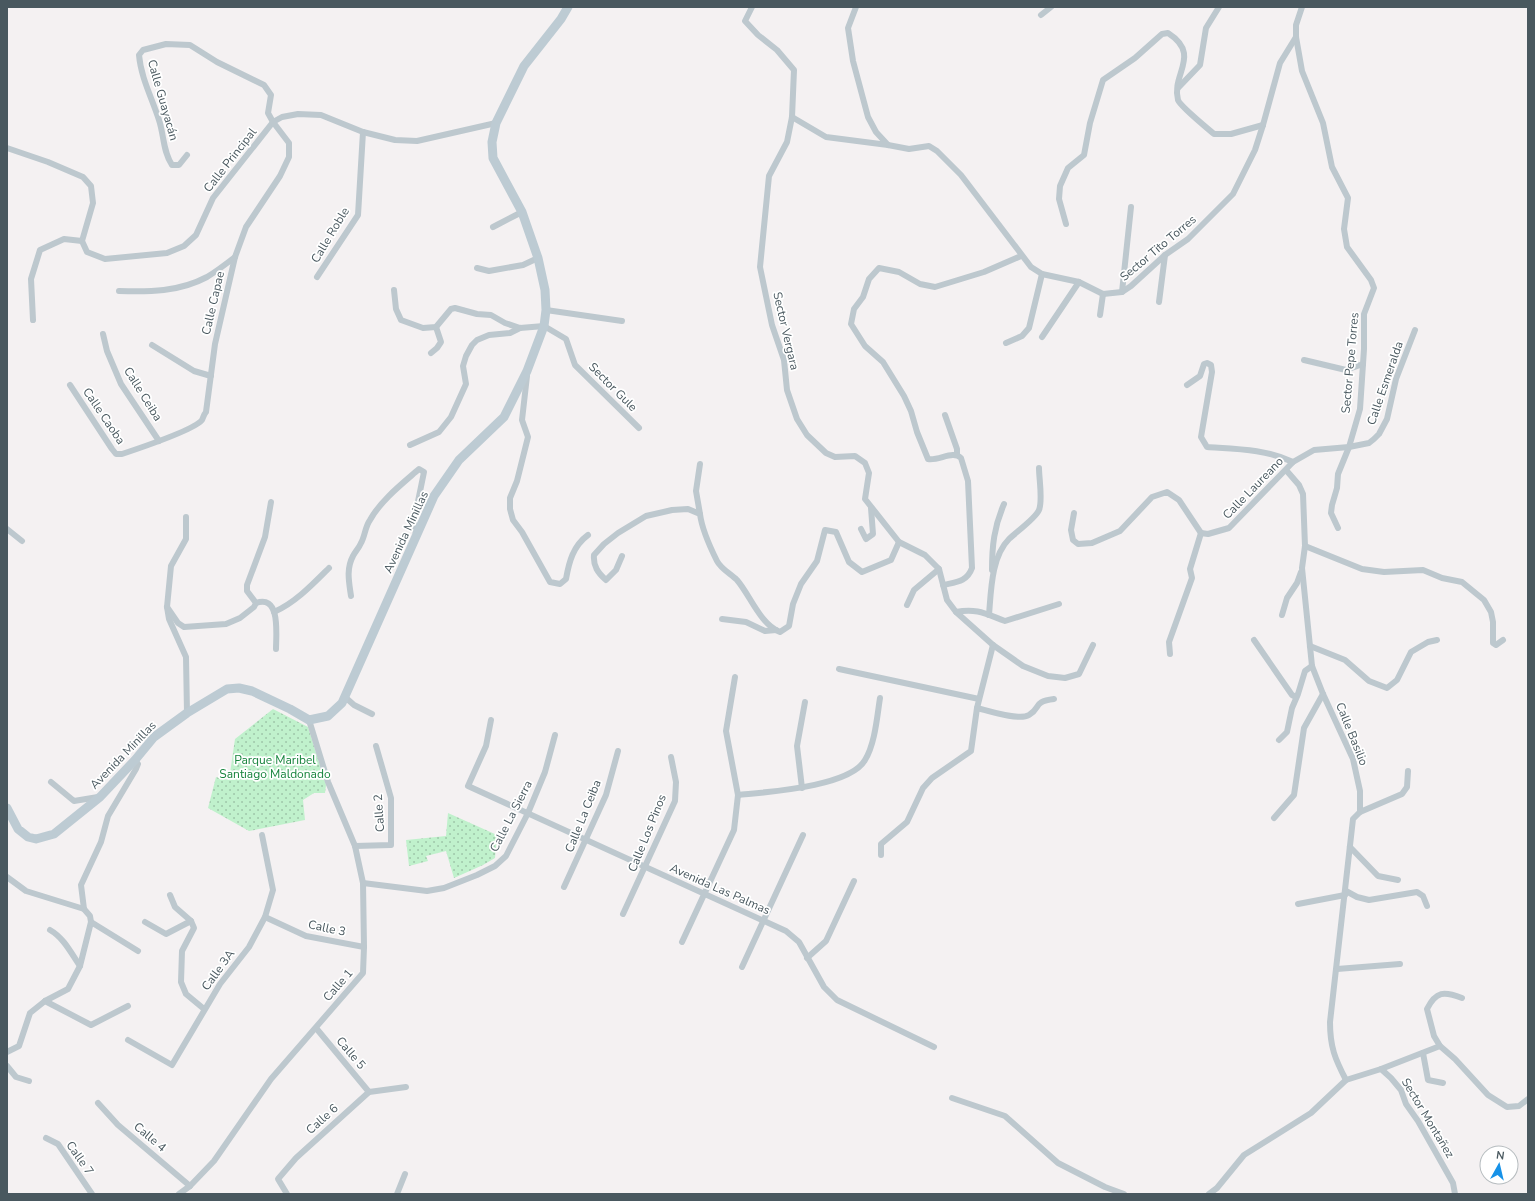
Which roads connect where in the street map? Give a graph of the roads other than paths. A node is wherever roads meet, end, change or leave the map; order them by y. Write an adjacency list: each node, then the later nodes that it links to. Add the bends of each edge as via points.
1 (568, 7): 12 (street, Avenida Minillas, via 524,66)
2 (752, 7): 10 (street, Sector Vergara, via 745,22 778,50 794,70)
3 (856, 7): 15 (street, via 848,28 854,61 868,117 876,132)
4 (1051, 7): 7 (street)
5 (1219, 7): 9 (street, via 1206,28 1200,65)
6 (1302, 7): 8 (street, via 1296,25)
7 (1042, 15)
8 (1296, 37): 13 (street, Sector Tito Torres, via 1280,64); 50 (street, Sector Pepe Torres, via 1302,71 1323,123 1332,167 1348,198 1344,229 1347,247 1374,288 1364,314)
9 (1176, 89): 13 (street, via 1178,102 1214,134 1231,134); 20 (street, via 1185,60 1183,49 1168,33 1162,34 1136,58 1103,80 1090,123 1084,155 1068,168 1060,186 1059,199)
10 (792, 117): 15 (street, via 826,137); 68 (street, Sector Vergara, via 787,142 769,176 760,268 765,293 784,360 787,390 797,419 807,435 826,453 835,457 855,456 865,463 869,473 864,499)
11 (273, 122): 14 (street, Calle Principal, via 282,117 298,114 321,115); 17 (street, Calle Guayacán, via 268,113 271,95 264,85 216,62 190,45 166,44 143,50 139,55 140,68 159,121 167,158 172,165 179,165); 22 (street, Calle Principal, via 212,198 196,235 184,246 167,253 105,259 87,252); 25 (street, Calle Capae, via 289,143 289,157 280,176 246,227)
12 (496, 123): 14 (street, Calle Principal, via 417,141 395,140); 19 (street, Avenida Minillas, via 492,142 493,158)
13 (1264, 125): 23 (street, Sector Tito Torres, via 1233,194 1188,239)
14 (363, 132): 29 (street, Calle Roble, via 358,215)
15 (888, 145): 24 (street, via 909,149 929,146 937,151 961,175)
16 (7, 148): 22 (street, via 83,177 91,186 93,203)
17 (187, 155)
18 (1131, 207): 33 (street)
19 (522, 212): 21 (street); 26 (street, Avenida Minillas)
20 (1066, 224)
21 (493, 227)
22 (82, 241): 38 (street, via 64,239 40,250 31,279)
23 (1165, 255): 33 (street, Sector Tito Torres); 35 (street)
24 (1021, 256): 28 (street); 61 (street, via 984,272 935,287 920,284 899,272 879,268 869,279 854,309 851,324 865,346 883,362 904,396 928,459 934,460)
25 (235, 257): 32 (street, via 207,277 184,287 152,292); 52 (street, Calle Capae, via 215,344)
26 (538, 258): 27 (street, via 524,265 489,271); 36 (street, Avenida Minillas, via 544,281)
27 (477, 268)
28 (1042, 274): 30 (street); 46 (street, via 1030,328 1022,336)
29 (318, 277)
30 (1080, 282): 34 (street); 45 (street)
31 (394, 290): 41 (street, via 396,309 401,320 423,328)
32 (119, 291)
33 (1122, 292): 34 (street, Sector Tito Torres)
34 (1103, 294): 37 (street)
35 (1159, 302)
36 (546, 310): 39 (street); 40 (street, Avenida Minillas)
37 (1100, 315)
38 (33, 320)
39 (622, 321)
40 (544, 326): 42 (street); 51 (street, Avenida Minillas); 56 (street, Sector Gule, via 566,339 575,365)
41 (436, 327): 42 (street, via 455,308 491,315 505,324); 48 (street, via 441,342)
42 (520, 328): 58 (street, via 510,333 477,340 472,345 463,366 466,384 451,417 439,432)
43 (1415, 330): 59 (street, Calle Esmeralda, via 1396,379 1383,426 1369,443)
44 (103, 334): 57 (street, Calle Ceiba, via 121,384)
45 (1042, 337)
46 (1006, 343)
47 (152, 345): 52 (street, via 194,372)
48 (431, 353)
49 (1304, 360): 50 (street, via 1346,370)
50 (1363, 364): 59 (street, Sector Pepe Torres, via 1360,409)
51 (527, 371): 76 (street, via 522,420 528,437 510,498 513,520 550,582 560,584 566,579 569,563 576,548); 77 (street, Avenida Minillas, via 504,417 459,460 434,496)
52 (212, 376): 57 (street, Calle Capae, via 206,412 202,420 193,427)
53 (70, 385): 60 (street, Calle Caoba, via 112,449 116,454)
54 (1187, 385): 62 (street, via 1200,376 1204,364 1211,365 1201,437 1207,447 1250,449 1281,456)
55 (945, 414): 61 (street)
56 (639, 428)
57 (159, 440): 60 (street, Calle Capae)
58 (410, 445)
59 (1349, 447): 62 (street, Calle Laureano, via 1314,450); 72 (street, Sector Pepe Torres, via 1338,474 1332,506)
60 (122, 454)
61 (956, 454): 86 (street, via 961,458 968,481 972,568 969,576 963,581)
62 (1294, 462): 65 (street, Calle Laureano)
63 (700, 464): 70 (street, via 696,491)
64 (1039, 468): 85 (street, via 1039,513 1007,541)
65 (1286, 470): 75 (street, Calle Laureano, via 1229,528 1208,534); 80 (street, Calle Basilio, via 1303,494)
66 (271, 502): 88 (street, via 265,537 247,585 247,591)
67 (1004, 504): 85 (street, via 992,546)
68 (871, 508): 74 (street, via 873,534 866,539); 79 (street, Sector Vergara)
69 (1074, 513): 75 (street, via 1073,540 1078,544 1092,543 1120,531 1152,497 1167,492 1179,500)
70 (700, 514): 81 (street, via 688,509 646,516 618,533 594,555 599,574 606,580 616,570); 97 (street, via 718,562 738,581 755,609)
71 (186, 516): 91 (street, via 186,539 171,566)
72 (1338, 528)
73 (7, 529): 78 (street)
74 (861, 530)
75 (1201, 533): 105 (street, via 1190,569 1192,578 1169,642)
76 (588, 535)
77 (416, 537): 87 (street, via 414,521 424,472 420,469 390,495 370,519 349,566); 110 (street, Avenida Minillas)
78 (22, 541)
79 (899, 542): 84 (street, Sector Vergara, via 925,555); 97 (street, via 891,560 862,572 849,562 836,532 825,530 817,561 801,584 793,604 789,626 780,632)
80 (1305, 546): 83 (street, Calle Basilio); 100 (street, via 1362,569 1384,572 1423,570 1442,578 1462,582 1484,600 1491,612 1493,644 1496,645)
81 (622, 556)
82 (329, 568): 92 (street, via 307,589)
83 (1302, 568): 95 (street, via 1297,583 1287,598); 103 (street, Calle Basilio)
84 (939, 569): 86 (street); 90 (street, via 914,590)
85 (992, 574): 94 (street)
86 (943, 585): 93 (street, via 947,600)
87 (351, 596)
88 (256, 603): 91 (street, via 240,618 226,624 184,627); 92 (street, via 269,603)
89 (1059, 604): 94 (street, via 1005,621)
90 (908, 605)
91 (167, 607): 117 (street, via 169,619 186,657)
92 (274, 612): 104 (street, via 277,627)
93 (956, 612): 94 (street, via 980,611); 101 (street)
94 (989, 615)
95 (1282, 615)
96 (722, 619): 97 (street, via 746,622 765,631)
97 (776, 630)
98 (1254, 640): 111 (street, via 1292,695)
99 (1437, 640): 103 (street, via 1411,652 1397,680 1387,688 1369,681 1345,660)
100 (1503, 640)
101 (994, 645): 102 (street, via 1023,666 1048,676 1065,678 1079,674); 113 (street)
102 (1093, 645)
103 (1310, 646): 106 (street, Calle Basilio)
104 (276, 649)
105 (1170, 654)
106 (1312, 666): 109 (street, Calle Basilio); 111 (street, via 1304,671)
107 (839, 669): 113 (street)
108 (735, 677): 130 (street, via 726,731)
109 (1323, 694): 133 (street, Calle Basilio, via 1353,759 1360,791); 135 (street, via 1304,728 1294,794)
110 (345, 697): 118 (street); 119 (street, Avenida Minillas, via 328,716)
111 (1296, 697): 122 (street, via 1288,720 1287,732)
112 (880, 698): 129 (street, via 870,750 864,762 854,770 828,782)
113 (979, 699): 116 (street)
114 (1054, 699): 116 (street, via 1039,702 1029,715 1024,717)
115 (805, 702): 129 (street, via 797,746)
116 (977, 708): 141 (street, via 972,751 932,778 923,788 907,822 881,844)
117 (187, 713): 119 (street, Avenida Minillas, via 218,693 239,688 252,690); 126 (street, Avenida Minillas, via 154,737)
118 (372, 714)
119 (309, 720): 139 (street, Calle 1, via 328,782)
120 (491, 720): 134 (street, Avenida Las Palmas, via 486,746 468,786)
121 (555, 734): 134 (street, Calle La Sierra, via 545,772)
122 (1279, 740)
123 (376, 746): 139 (street, Calle 2, via 391,798 391,845)
124 (618, 751): 138 (street, Calle La Ceiba, via 606,795)
125 (670, 757): 142 (street, Calle Los Pinos, via 676,782 675,801)
126 (135, 760): 131 (street, Avenida Minillas); 153 (street, via 138,764 136,769 108,816 101,842 81,884)
127 (1408, 771): 133 (street, via 1407,787 1402,794)
128 (51, 782): 131 (street, via 74,801)
129 (802, 788): 130 (street)
130 (738, 796): 149 (street, via 734,830)
131 (100, 797): 132 (street, Avenida Minillas, via 54,834 36,839 28,837 18,829)
132 (7, 808)
133 (1360, 812): 140 (street, Calle Basilio, via 1353,819)
134 (528, 813): 138 (street, Avenida Las Palmas); 146 (street, Calle La Sierra, via 506,856 495,866 477,875 444,888 427,891)
135 (1274, 818)
136 (262, 835): 155 (street, Calle 3A, via 273,890)
137 (803, 835): 157 (street)
138 (586, 840): 142 (street, Avenida Las Palmas); 147 (street, Calle La Ceiba)
139 (355, 846): 146 (street, Calle 1)
140 (1350, 847): 144 (street, via 1378,876); 148 (street, Calle Basilio)
141 (881, 855)
142 (646, 867): 149 (street, Avenida Las Palmas); 154 (street, Calle Los Pinos)
143 (7, 877): 153 (street, via 26,891)
144 (1398, 880)
145 (854, 881): 164 (street, via 826,941)
146 (363, 883): 162 (street, Calle 1)
147 (564, 887)
148 (1346, 893): 151 (street); 152 (street, via 1369,900 1417,892 1424,896); 168 (street, Calle Basilio)
149 (704, 894): 157 (street, Avenida Las Palmas); 161 (street)
150 (170, 895): 156 (street, via 175,907)
151 (1298, 904)
152 (1428, 906)
153 (84, 909): 158 (street)
154 (623, 914)
155 (265, 917): 162 (street, Calle 3, via 306,936); 172 (street, Calle 3A, via 249,947)
156 (191, 921): 159 (street, via 166,934); 172 (street, via 194,928 182,951 180,982 186,994)
157 (764, 921): 164 (street, Avenida Las Palmas, via 786,931 799,942); 167 (street)
158 (91, 922): 163 (street); 166 (street)
159 (145, 922)
160 (50, 930): 166 (street, via 63,940)
161 (682, 942)
162 (364, 947): 173 (street, Calle 1, via 363,973)
163 (138, 951)
164 (807, 958): 176 (street, Avenida Las Palmas, via 824,987 837,1000)
165 (1400, 964): 168 (street)
166 (80, 966): 170 (street, via 68,989)
167 (742, 967)
168 (1337, 969): 181 (street, Calle Basilio, via 1330,1041 1336,1061)
169 (1462, 998): 175 (street, via 1450,993 1440,994 1432,998 1426,1009 1434,1036)
170 (46, 1001): 171 (street, via 91,1024); 177 (street, via 30,1013 19,1046)
171 (128, 1006)
172 (204, 1009): 174 (street, Calle 3A, via 172,1065)
173 (316, 1028): 185 (street, Calle 5); 191 (street, Calle 1, via 271,1079 214,1161)
174 (128, 1040)
175 (1440, 1046): 178 (street); 187 (street, via 1455,1058 1488,1095 1507,1107 1519,1106)
176 (934, 1047)
177 (7, 1052)
178 (1423, 1053): 180 (street); 183 (street, via 1428,1080)
179 (7, 1066): 182 (street, via 16,1078)
180 (1381, 1069): 181 (street); 198 (street, Sector Montañez, via 1401,1090 1406,1104 1453,1183)
181 (1346, 1080): 197 (street, via 1311,1113 1244,1155)
182 (29, 1081)
183 (1443, 1083)
184 (406, 1087): 185 (street)
185 (369, 1092): 194 (street, Calle 6, via 296,1158 278,1179)
186 (952, 1098): 196 (street, via 1005,1116 1058,1163)
187 (1528, 1099)
188 (98, 1103): 191 (street, Calle 4, via 118,1125)
189 (46, 1138): 192 (street, Calle 7, via 58,1144)
190 (405, 1174): 195 (street)
191 (190, 1190): 193 (street, Calle 1)
192 (92, 1194)
193 (179, 1194)
194 (287, 1194)
195 (397, 1194)
196 (1124, 1194)
197 (1209, 1194)
198 (1455, 1194)

